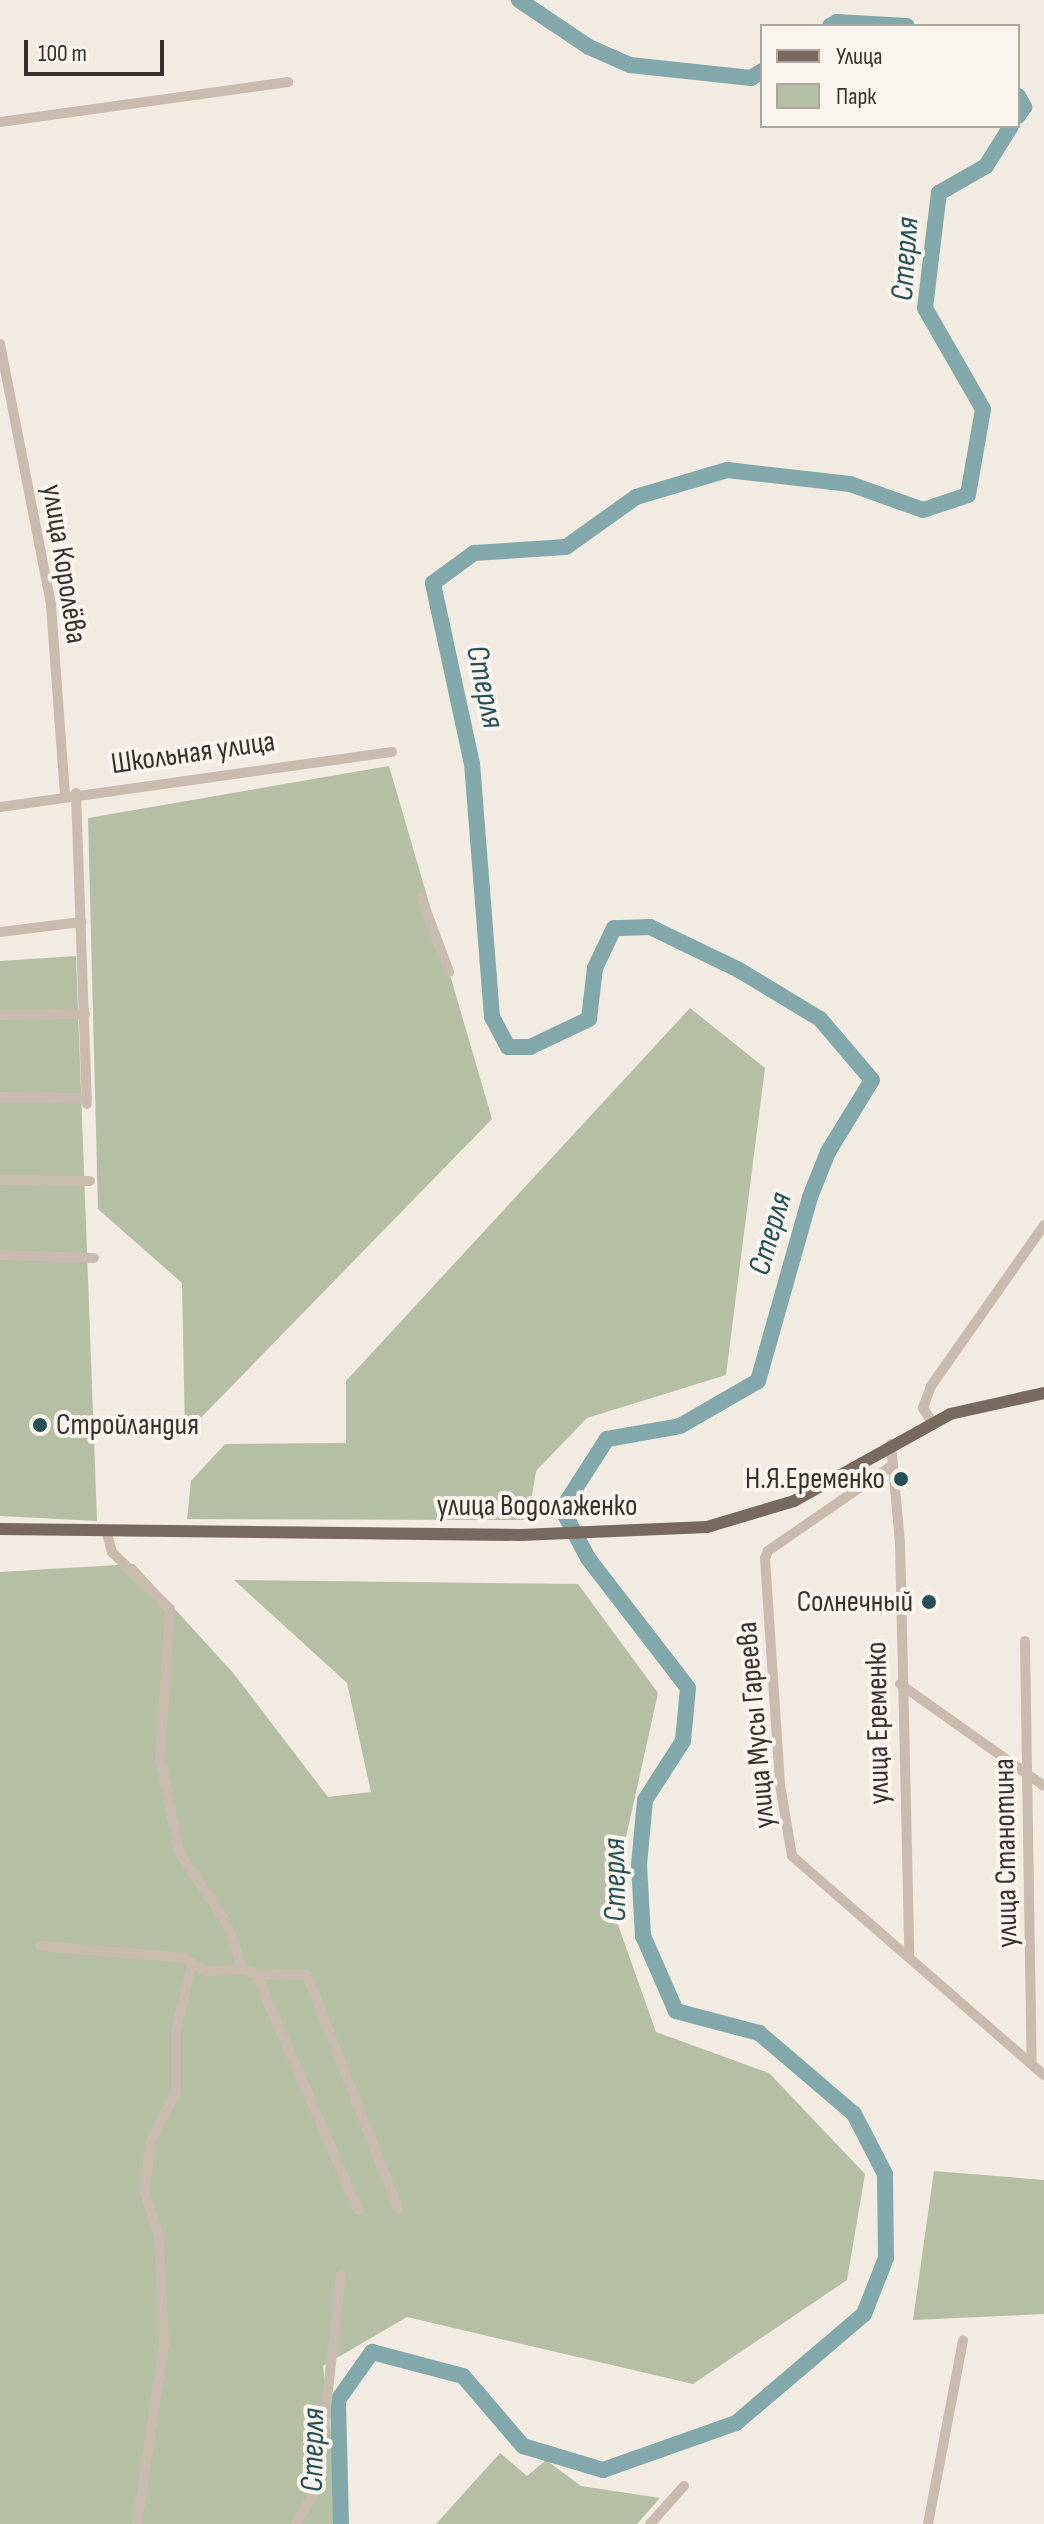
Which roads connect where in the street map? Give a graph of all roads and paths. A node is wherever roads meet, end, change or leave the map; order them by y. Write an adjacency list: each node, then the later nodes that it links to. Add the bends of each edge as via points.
1 (288, 82): 2 (street)
2 (0, 122)
3 (0, 344): 5 (street, улица Королёва, via 51,605)
4 (392, 752): 5 (street, Школьная улица)
5 (70, 794): 6 (street, Школьная улица); 8 (street, улица Королёва)
6 (0, 807)
7 (421, 897): 10 (street)
8 (81, 922): 9 (street); 11 (street, улица Королёва)
9 (0, 932)
10 (449, 972)
11 (85, 1014): 12 (street); 13 (street, улица Королёва, via 87,1101)
12 (0, 1015)
13 (0, 1097)
14 (0, 1180): 15 (street)
15 (90, 1181)
16 (1044, 1225): 20 (street, via 931,1386 923,1408)
17 (0, 1255): 18 (street)
18 (94, 1258)
19 (1044, 1393): 20 (main road, улица Водолаженко, via 991,1401)
20 (932, 1422): 21 (main road, улица Водолаженко)
21 (891, 1444): 22 (street, улица Еременко); 24 (main road, улица Водолаженко, via 794,1501 707,1527 521,1535)
22 (891, 1466): 26 (street, улица Еременко, via 900,1542); 30 (street, улица Мусы Гареева, via 765,1558 780,1785 792,1856)
23 (0, 1529): 24 (main road, улица Водолаженко)
24 (106, 1530): 32 (street, via 112,1552 170,1609 160,1756 179,1852 226,1922)
25 (1025, 1641): 27 (street, улица Станотина)
26 (900, 1684): 27 (street); 30 (street, улица Еременко)
27 (1029, 1776): 28 (street); 34 (street, улица Станотина)
28 (1044, 1786)
29 (40, 1946): 31 (street)
30 (909, 1953): 34 (street, улица Мусы Гареева)
31 (192, 1963): 32 (street, via 204,1971); 41 (street, via 176,2031 176,2092 163,2111 149,2154 145,2193 159,2236 164,2344)
32 (243, 1970): 33 (street)
33 (256, 1974): 36 (street, via 307,1975); 37 (street)
34 (1032, 2064): 35 (street, улица Мусы Гареева)
35 (1044, 2075)
36 (398, 2209)
37 (358, 2210)
38 (341, 2275): 42 (street, via 317,2488)
39 (963, 2340): 44 (street)
40 (684, 2486): 43 (street)
41 (137, 2524)
42 (296, 2524)
43 (650, 2524)
44 (928, 2524)

